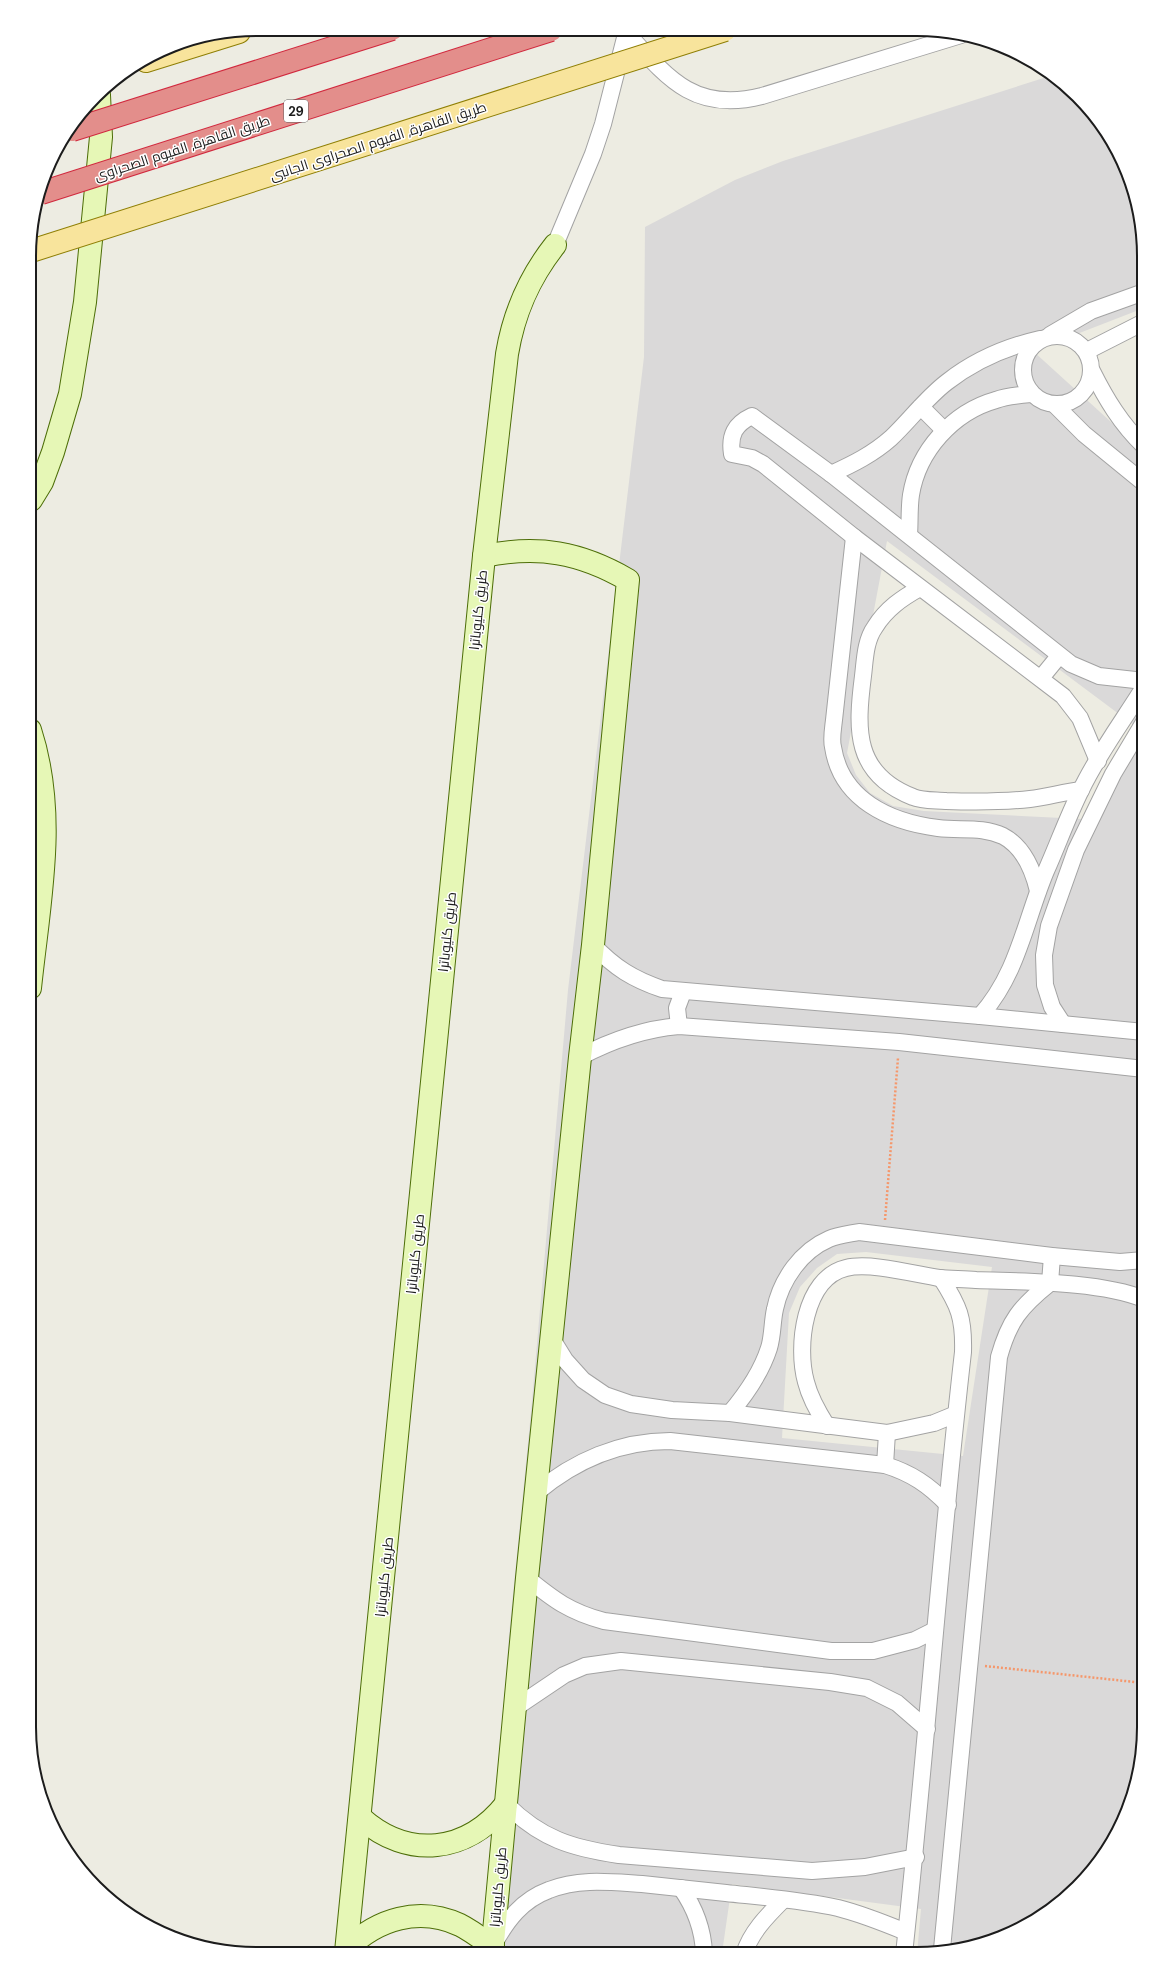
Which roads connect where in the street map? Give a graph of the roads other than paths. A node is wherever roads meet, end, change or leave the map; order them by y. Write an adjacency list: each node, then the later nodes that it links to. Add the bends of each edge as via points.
1 (370, 36): 10 (highway, bridge)
2 (532, 36): 11 (highway, طريق القاهرة, الفيوم الصحراوى / 29, bridge)
3 (626, 36): 12 (street, via 593,154)
4 (630, 36): 6 (street, via 658,68 684,88 699,95 731,101 762,96)
5 (706, 36): 13 (main road, طريق القاهرة, الفيوم الصحراوى الجانبى, bridge)
6 (950, 39)
7 (214, 40): 8 (main road)
8 (173, 52)
9 (99, 101): 26 (main road, via 101,137 85,302 70,394 51,458)
10 (77, 128)
11 (46, 191)
12 (555, 245): 29 (main road, طريق كليوباترا, via 527,288 510,333)
13 (36, 249)
14 (1137, 295): 16 (street, via 1091,311)
15 (1137, 326): 17 (street)
16 (1045, 337): 17 (street, via 1064,336 1077,341); 19 (street, via 1028,350 1023,364 1024,380); 21 (street, via 1014,345 990,355 946,383)
17 (1087, 351): 18 (street)
18 (1092, 371): 20 (street, via 1087,388 1073,401); 23 (street, via 1106,400)
19 (1032, 394): 20 (street, via 1042,401); 22 (street, via 978,406)
20 (1055, 405): 25 (street, via 1084,434)
21 (921, 407): 22 (street); 24 (street, via 892,437 873,452)
22 (944, 430): 27 (street, via 923,460 916,477 911,495)
23 (1137, 438)
24 (831, 474): 27 (street); 28 (street, via 752,416 741,421 733,430 730,442 732,454 752,458 763,464)
25 (1137, 477)
26 (36, 492)
27 (910, 535): 31 (street)
28 (854, 537): 30 (street); 39 (street, via 832,746 839,772 854,793 894,818 938,828 985,829 1005,837 1021,851 1033,870)
29 (484, 556): 41 (main road, طريق كليوباترا, via 521,550 558,552 595,562 628,580); 69 (main road, طريق كليوباترا)
30 (920, 588): 32 (street); 38 (street, via 894,605 883,616 868,641 859,728 863,751 875,772 893,788 915,798 1011,801)
31 (1058, 656): 32 (street); 33 (street, via 1099,676)
32 (1041, 678): 37 (street, via 1072,706 1086,730)
33 (1137, 680)
34 (1137, 698): 37 (street)
35 (1137, 734): 43 (street, via 1113,774 1076,850 1049,926)
36 (36, 755): 40 (main road, via 43,784 46,828)
37 (1098, 761): 38 (street)
38 (1081, 790): 39 (street)
39 (1038, 891): 42 (street)
40 (36, 928)
41 (593, 946): 44 (street, via 624,973 662,989); 49 (main road, طريق كليوباترا)
42 (1020, 950): 43 (street); 45 (street, via 1009,974 989,1007)
43 (1044, 955): 46 (street, via 1045,985 1052,1007)
44 (683, 992): 45 (street); 47 (street, via 677,1008)
45 (980, 1016): 46 (street)
46 (1063, 1024): 48 (street)
47 (679, 1026): 49 (street, via 638,1032); 50 (street, via 899,1042)
48 (1137, 1031)
49 (580, 1057): 56 (main road, طريق كليوباترا)
50 (1137, 1068)
51 (1052, 1256): 52 (street, via 1120,1262); 54 (street); 57 (street, via 859,1232 829,1239 803,1256 785,1280 775,1309 774,1329 763,1366 754,1383)
52 (1137, 1261)
53 (941, 1278): 54 (street); 58 (street, via 960,1313 964,1330); 59 (street, via 866,1266 846,1268 828,1276 815,1291 803,1333 802,1358 805,1382)
54 (1050, 1284): 55 (street, via 1110,1289); 74 (street, via 1031,1298 1016,1315 1005,1335 999,1357)
55 (1137, 1297)
56 (552, 1339): 57 (street, via 565,1360 583,1380 606,1395 631,1404 651,1407); 62 (main road, طريق كليوباترا)
57 (730, 1413): 59 (street)
58 (956, 1414): 60 (street, via 934,1423); 63 (street)
59 (826, 1426): 60 (street)
60 (887, 1433): 61 (street)
61 (886, 1465): 62 (street, via 651,1441 627,1445 588,1460 552,1480); 63 (street, via 920,1479)
62 (536, 1493): 64 (main road, طريق كليوباترا)
63 (948, 1505): 65 (street)
64 (528, 1578): 65 (street, via 572,1611 604,1622 831,1651 873,1651 896,1646); 66 (main road, طريق كليوباترا)
65 (935, 1630): 67 (street)
66 (515, 1708): 67 (street, via 564,1675 585,1666 621,1661 867,1688 898,1703); 68 (main road, طريق كليوباترا)
67 (927, 1728): 70 (street)
68 (506, 1804): 69 (main road, via 486,1825 447,1844 420,1845 394,1840 370,1827); 70 (street, via 533,1828 558,1841 620,1855 812,1871 865,1868); 78 (main road, طريق كليوباترا)
69 (360, 1818): 75 (main road, طريق كليوباترا)
70 (916, 1857): 73 (street)
71 (681, 1888): 72 (street); 79 (street, via 594,1881 562,1885 533,1897 521,1906 510,1918); 80 (street, via 698,1920)
72 (783, 1900): 73 (street, via 836,1908 867,1916); 81 (street, via 762,1920)
73 (906, 1932): 82 (street)
74 (942, 1945)
75 (346, 1947)
76 (349, 1947): 77 (main road, via 378,1925 417,1916 438,1918 459,1925)
77 (488, 1947)
78 (492, 1947)
79 (494, 1947)
80 (704, 1947)
81 (747, 1947)
82 (905, 1947)

